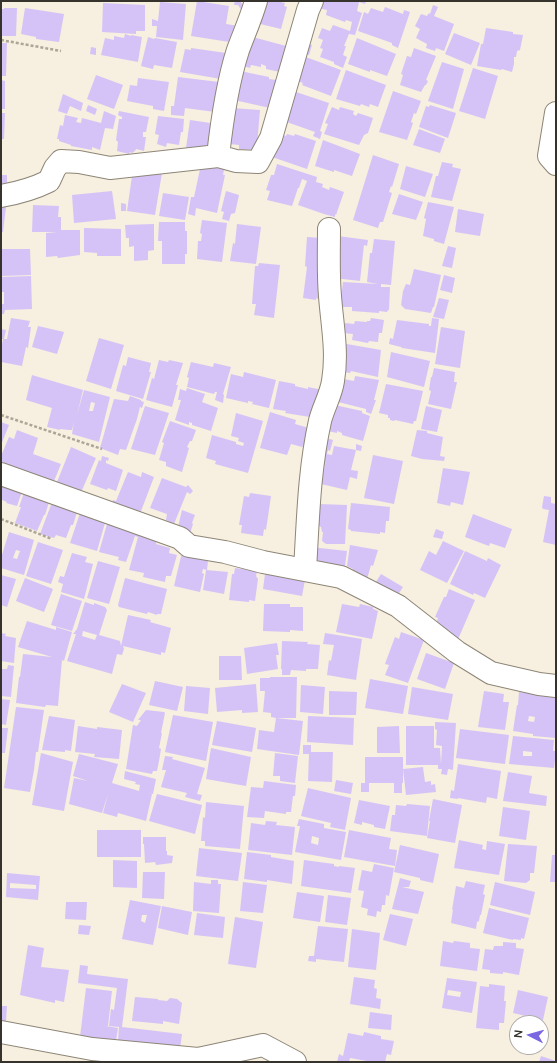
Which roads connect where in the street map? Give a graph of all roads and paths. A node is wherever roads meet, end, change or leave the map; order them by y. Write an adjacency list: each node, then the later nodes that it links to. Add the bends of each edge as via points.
1 (256, 1): 6 (street, via 238,50 227,92)
2 (312, 1): 6 (street, via 271,138 258,162 236,162)
3 (1, 40): 4 (path)
4 (61, 52)
5 (556, 113): 7 (street, via 549,156)
6 (218, 156): 8 (street, via 110,168 61,161 49,181 29,190)
7 (556, 164)
8 (1, 196)
9 (329, 229): 15 (street, via 330,295 335,356 333,381 320,420 313,461)
10 (1, 415): 11 (path)
11 (102, 449)
12 (1, 474): 15 (street, via 180,538 190,546)
13 (1, 519): 14 (path)
14 (52, 539)
15 (306, 570): 16 (street, via 341,577 398,606 457,652 491,673)
16 (556, 686)
17 (1, 1032): 18 (street, via 92,1049 198,1059 263,1045)
18 (295, 1062)

